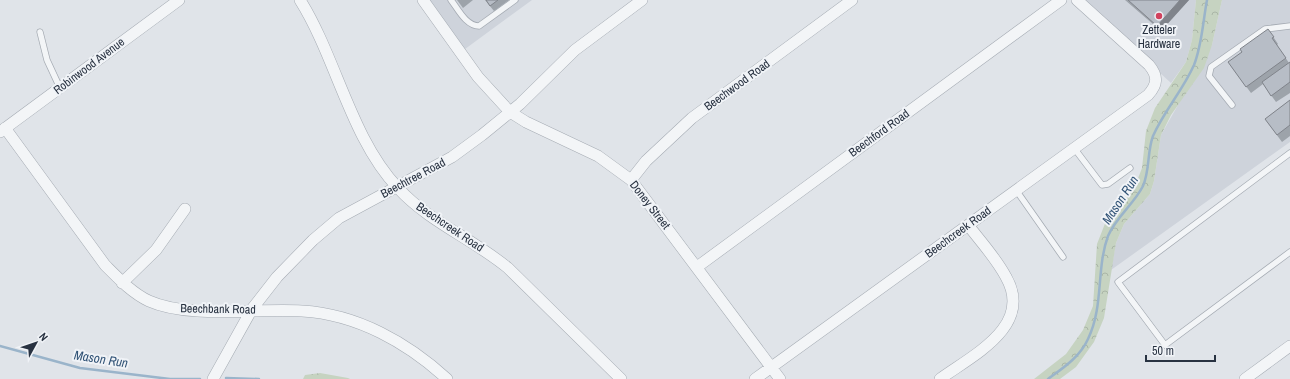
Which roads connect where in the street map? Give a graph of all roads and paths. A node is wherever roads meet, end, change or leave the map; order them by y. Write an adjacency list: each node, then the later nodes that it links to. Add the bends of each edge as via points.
1 (179, 0): 12 (street, Robinwood Avenue)
2 (300, 0): 20 (street, Beechcreek Road, via 318,33 367,143)
3 (422, 0): 14 (street, Doney Street, via 478,77)
4 (451, 0): 5 (lane, via 467,21 479,26)
5 (515, 0)
6 (642, 0): 14 (street, Beechtree Road, via 575,50)
7 (852, 0): 19 (street, Beechwood Road, via 692,118 646,161)
8 (1061, 0): 26 (street, Beechford Road)
9 (1077, 0): 16 (street, Beechcreek Road, via 1149,65 1155,72 1157,81 1148,95)
10 (1290, 27): 13 (lane, via 1273,26 1265,29 1211,67 1209,76)
11 (40, 32): 12 (lane, via 47,60)
12 (60, 88): 15 (street, Robinwood Avenue)
13 (1232, 105)
14 (510, 112): 19 (street, Doney Street, via 598,156); 20 (street, Beechtree Road, via 452,157)
15 (3, 130): 27 (street, Beechbank Road, via 105,265)
16 (1074, 148): 18 (lane, via 1102,185 1108,184); 21 (street, Beechcreek Road)
17 (1290, 153): 24 (lane, via 1118,282 1165,345)
18 (1130, 168)
19 (631, 180): 26 (street, Doney Street)
20 (397, 187): 28 (street, Beechtree Road, via 339,218 277,277); 33 (street, Beechcreek Road, via 430,216 508,268)
21 (1016, 190): 23 (street, Beechcreek Road); 25 (lane)
22 (185, 209): 27 (street, via 156,250)
23 (968, 225): 30 (street, Beechcreek Road); 36 (street, via 1006,277 1013,295 1012,313 1009,323 999,336)
24 (1290, 252)
25 (1063, 257)
26 (697, 266): 30 (street, Doney Street)
27 (122, 283): 28 (street, Beechbank Road, via 149,301 180,310)
28 (252, 309): 31 (street, Beechtree Road); 32 (street, Beechbank Road, via 303,310 353,321 402,344 426,360)
29 (1290, 346): 37 (street)
30 (771, 367): 34 (street, Beechcreek Road); 35 (street, Doney Street)
31 (213, 379)
32 (447, 379)
33 (621, 379)
34 (755, 379)
35 (780, 379)
36 (940, 379)
37 (1246, 379)

